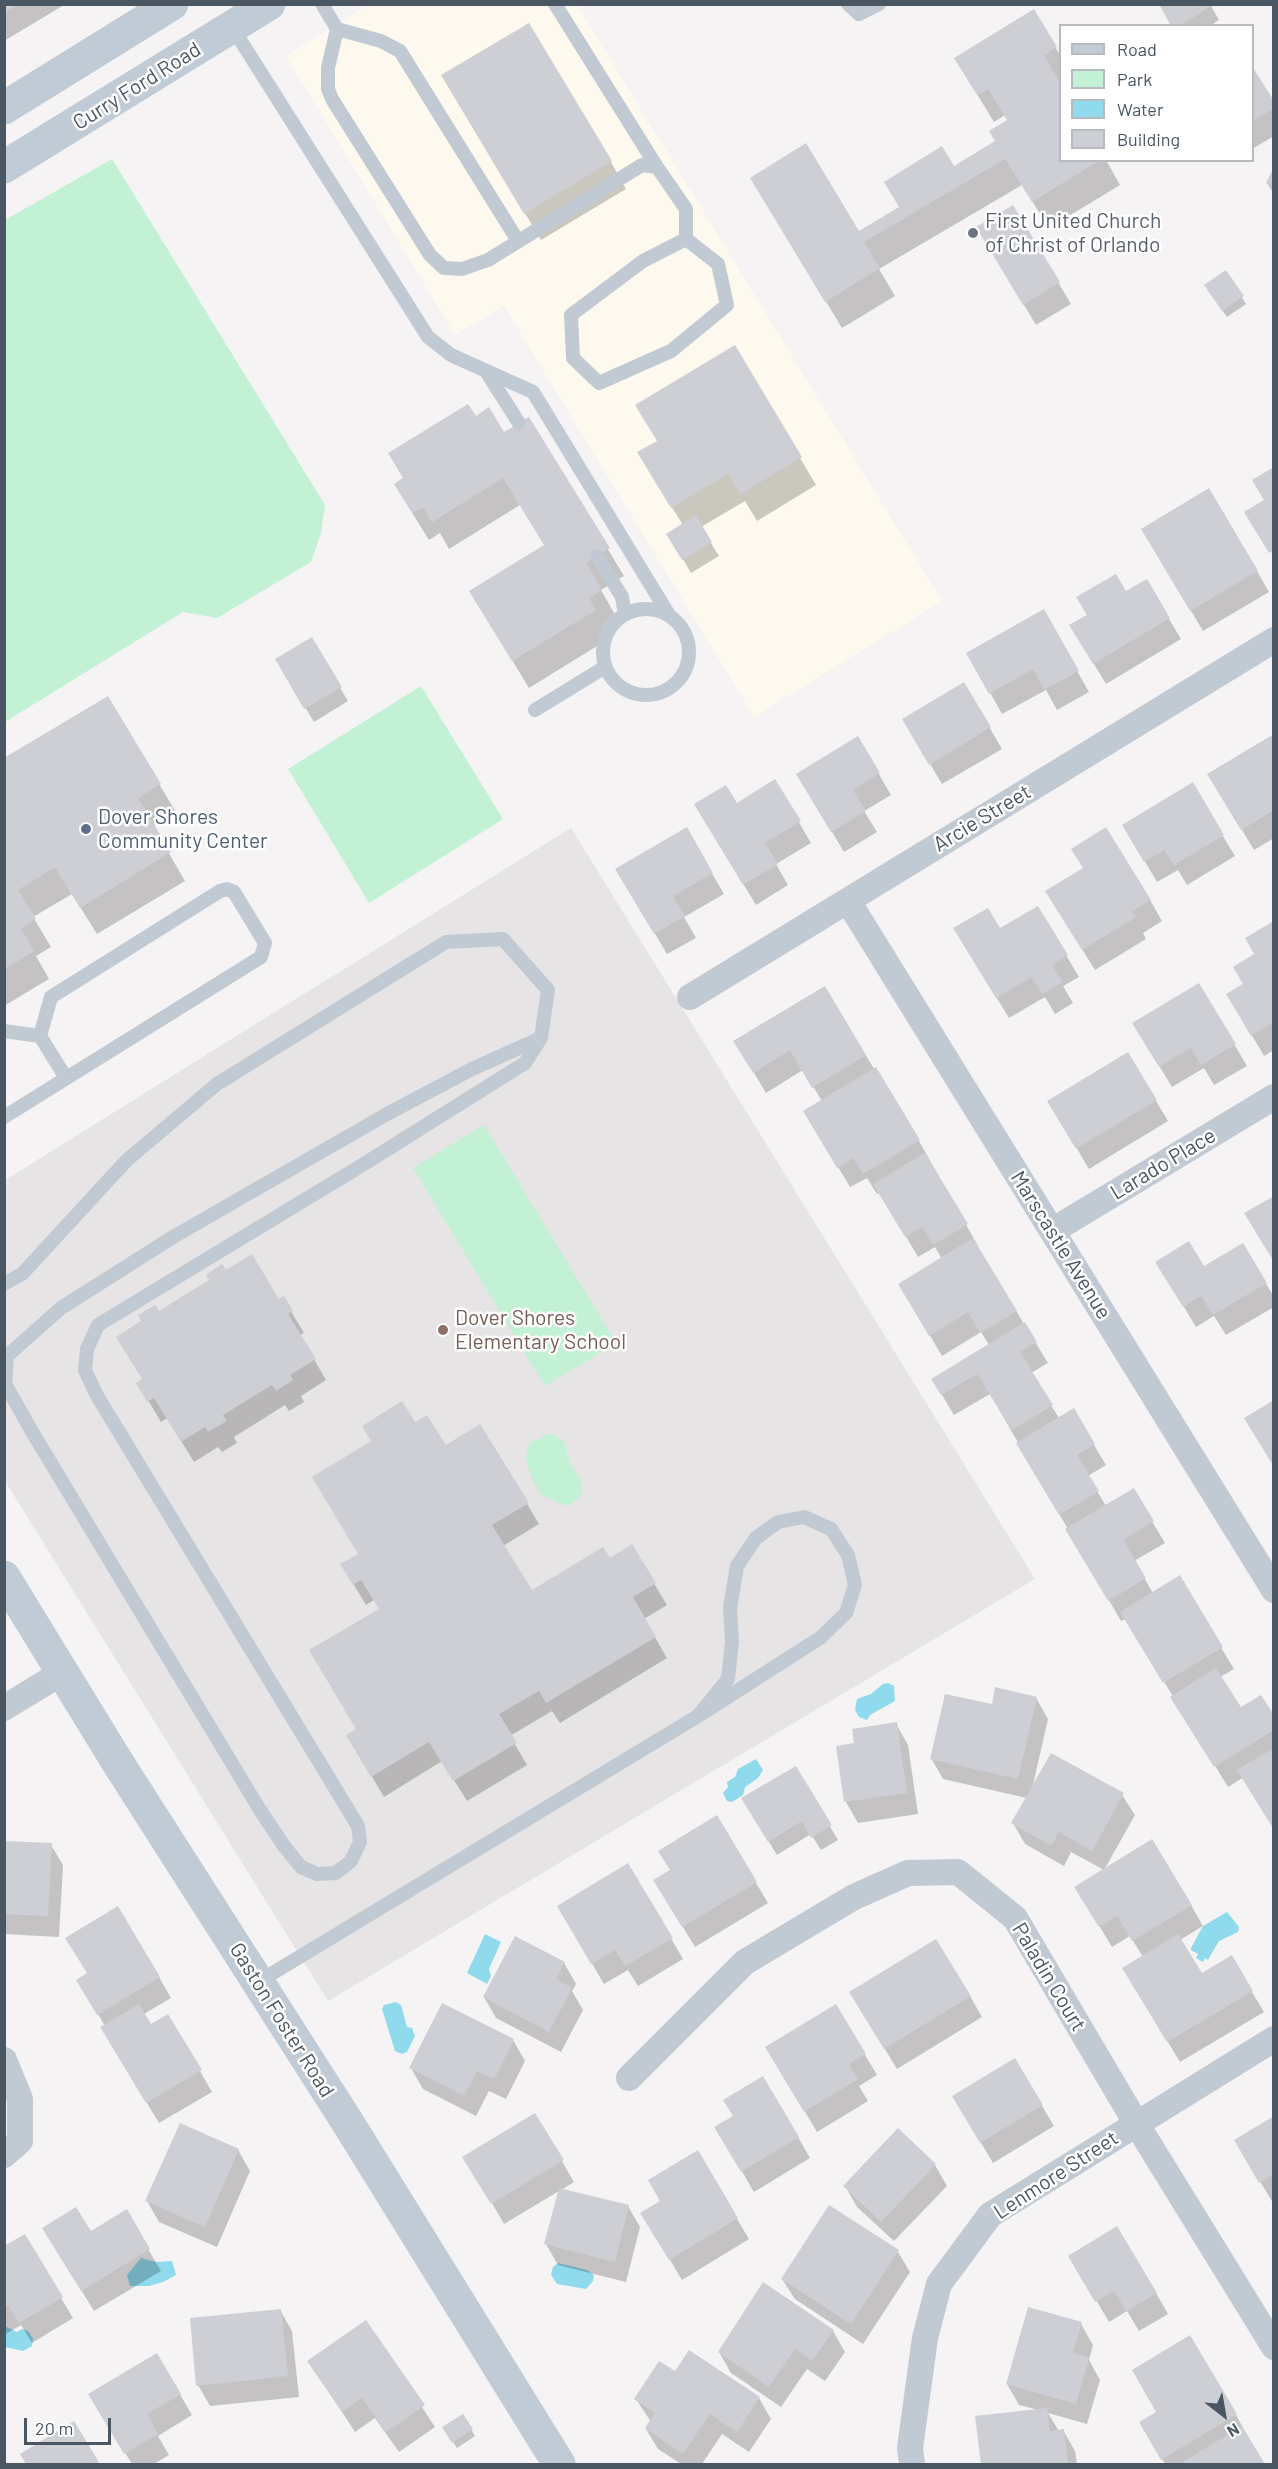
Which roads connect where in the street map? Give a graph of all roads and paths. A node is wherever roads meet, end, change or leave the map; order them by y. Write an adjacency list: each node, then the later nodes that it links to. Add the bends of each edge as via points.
1 (172, 4): 9 (street)
2 (268, 4): 7 (street, Curry Ford Road)
3 (322, 4): 8 (lane)
4 (555, 4): 11 (lane)
5 (848, 4): 6 (lane, via 859,14)
6 (879, 4)
7 (232, 27): 10 (street, Curry Ford Road); 14 (lane, via 428,337 451,355)
8 (338, 29): 13 (lane, via 381,41 400,51); 13 (lane, via 328,68 332,99 430,255 444,268 462,269 488,260)
9 (4, 108)
10 (4, 166)
11 (657, 167): 12 (lane, via 686,209); 13 (lane, via 642,165)
12 (686, 239): 12 (lane, via 643,261 571,315 573,358 599,383 671,351 727,305 718,264)
13 (518, 241)
14 (487, 373): 15 (lane); 18 (lane, via 533,392)
15 (519, 423)
16 (597, 556): 17 (lane, via 622,597)
17 (625, 614): 18 (lane, via 654,609); 20 (lane, via 605,637)
18 (669, 615): 20 (lane, via 686,635 689,648 683,675 674,685 663,692 636,695 612,680)
19 (1274, 640): 22 (street, Arcie Street)
20 (605, 667): 21 (lane)
21 (535, 710)
22 (848, 900): 23 (street, Arcie Street); 30 (street, Marscastle Avenue)
23 (690, 998)
24 (4, 1031): 25 (lane)
25 (40, 1036): 27 (lane); 27 (lane, via 51,997 220,891 234,892 266,943 261,957)
26 (541, 1038): 26 (lane, via 387,1114 173,1237 61,1308 7,1356 5,1384 34,1436 260,1810 301,1867 317,1874 336,1873 351,1861 360,1842 358,1826 96,1394 85,1370 87,1349 98,1325 525,1063); 31 (lane, via 548,990 503,939 446,942 217,1084 127,1160 22,1274)
27 (66, 1078): 29 (lane)
28 (1274, 1097): 30 (street, Larado Place)
29 (4, 1117)
30 (1052, 1231): 33 (street, Marscastle Avenue)
31 (4, 1284)
32 (4, 1577): 34 (street, Gaston Foster Road)
33 (1270, 1578)
34 (63, 1672): 35 (street); 37 (street, Gaston Foster Road)
35 (4, 1708)
36 (698, 1716): 36 (lane, via 820,1638 846,1613 855,1585 848,1555 831,1528 804,1517 778,1522 756,1538 737,1566 730,1608 728,1679); 37 (lane)
37 (258, 1982): 45 (street, Gaston Foster Road)
38 (1274, 2039): 41 (street, Lenmore Street)
39 (4, 2060): 42 (street, via 20,2099 20,2141)
40 (629, 2078): 41 (street, Paladin Court, via 745,1962 854,1897 908,1873 958,1872 1015,1918)
41 (1136, 2123): 43 (street, Paladin Court); 44 (street, Lenmore Street, via 990,2215 939,2284 925,2338)
42 (4, 2155)
43 (1274, 2347)
44 (911, 2456)
45 (558, 2464)

